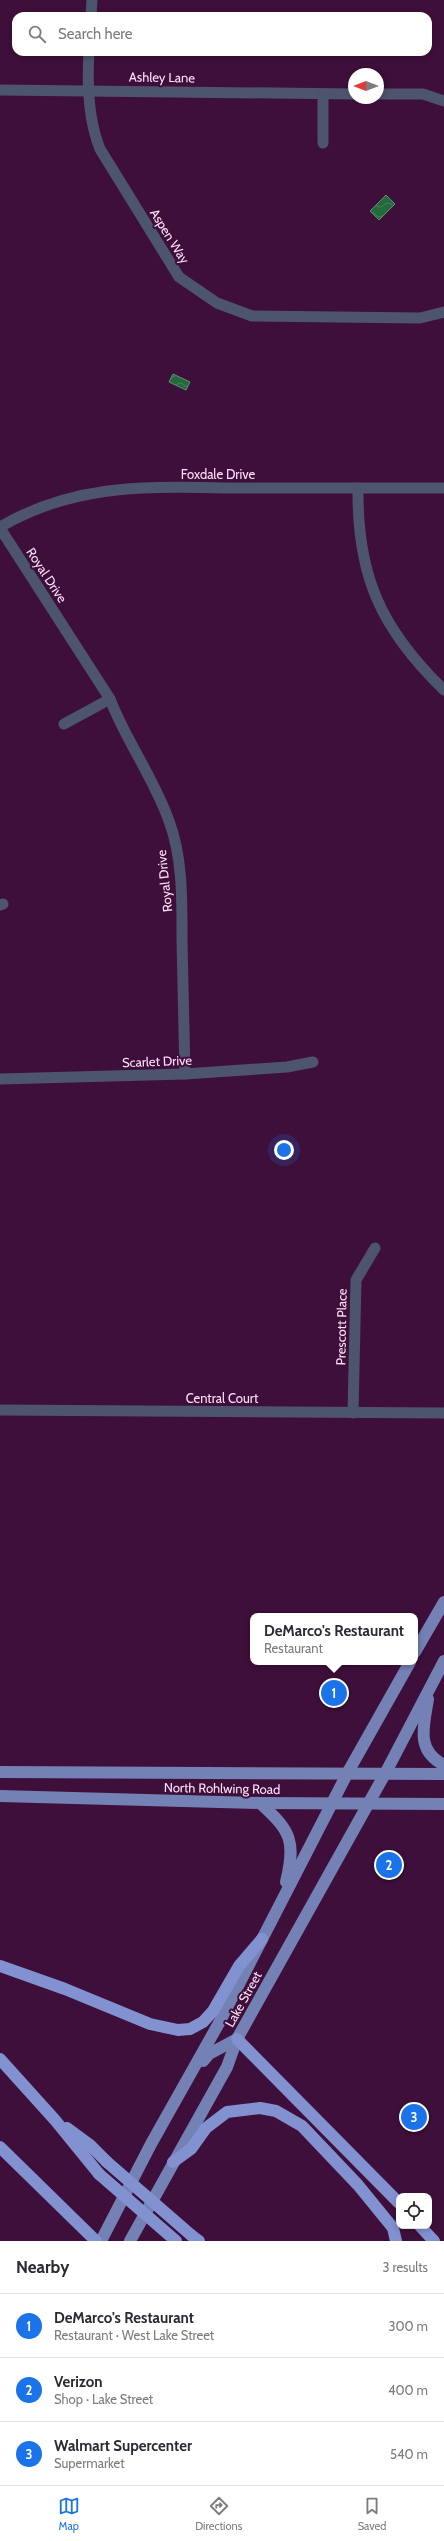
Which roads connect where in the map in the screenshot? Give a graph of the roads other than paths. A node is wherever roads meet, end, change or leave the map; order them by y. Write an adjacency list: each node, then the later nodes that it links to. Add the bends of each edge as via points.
1 (92, 0): 2 (street)
2 (91, 12)
3 (89, 56): 5 (street, Aspen Way)
4 (0, 90): 5 (street, Ashley Lane)
5 (90, 90): 6 (street, Ashley Lane); 11 (street, Aspen Way, via 90,119 100,149 179,277 217,303 252,316 420,318)
6 (324, 94): 7 (street, Ashley Lane); 10 (street)
7 (348, 94)
8 (384, 94): 9 (street, via 423,94)
9 (444, 101)
10 (323, 143)
11 (444, 312)
12 (358, 488): 13 (street, Foxdale Drive); 14 (street, Foxdale Drive, via 128,488 95,491 47,504); 15 (street, via 361,546 379,603 401,642 419,666)
13 (444, 488)
14 (0, 527): 16 (street, Royal Drive)
15 (444, 690)
16 (110, 699): 17 (street); 19 (street, Royal Drive, via 117,719 145,766 170,822 173,836 182,896)
17 (64, 724)
18 (314, 1062): 19 (street, Scarlet Drive, via 287,1067)
19 (185, 1074): 20 (street, Scarlet Drive)
20 (0, 1079)
21 (375, 1248): 23 (street, Prescott Place, via 356,1280)
22 (0, 1410): 23 (street, Central Court)
23 (353, 1413): 24 (street, Central Court)
24 (444, 1413)
25 (444, 1602): 26 (main road)
26 (418, 1647)
27 (444, 1661): 29 (main road, Lake Street)
28 (408, 1665): 32 (main road, Lake Street)
29 (430, 1688): 30 (main road, via 424,1726 424,1746 434,1760); 33 (main road, Lake Street)
30 (444, 1765)
31 (0, 1772): 32 (main road, North Rohlwing Road)
32 (348, 1772): 33 (main road, North Rohlwing Road); 37 (main road, Lake Street)
33 (386, 1772): 34 (main road, North Rohlwing Road); 38 (main road, Lake Street)
34 (444, 1774)
35 (0, 1796): 36 (main road, North Rohlwing Road)
36 (260, 1803): 37 (main road, North Rohlwing Road); 40 (main road, via 273,1815 290,1838 292,1857)
37 (332, 1803): 38 (main road, North Rohlwing Road); 40 (main road, Lake Street)
38 (368, 1803): 39 (main road, North Rohlwing Road); 43 (main road, Lake Street)
39 (444, 1804)
40 (281, 1899): 41 (main road, Lake Street)
41 (262, 1939): 42 (highway, via 239,1966 214,2011 203,2022 190,2029 178,2030 150,2024); 45 (main road, Lake Street)
42 (0, 1966)
43 (237, 2039): 45 (main road, via 209,2054); 48 (main road, Lake Street, via 227,2067); 49 (highway)
44 (0, 2059): 46 (highway)
45 (190, 2077): 53 (main road, Lake Street)
46 (55, 2120): 51 (highway, bridge, via 90,2145); 55 (highway, bridge, via 99,2174)
47 (0, 2147): 52 (highway)
48 (174, 2162): 54 (main road, Lake Street); 56 (highway, via 192,2149 206,2128 227,2112 260,2108 276,2111 302,2126 358,2185 393,2228)
49 (396, 2200)
50 (423, 2229): 57 (highway)
51 (195, 2238)
52 (96, 2241)
53 (100, 2241)
54 (130, 2241)
55 (176, 2241)
56 (396, 2241)
57 (434, 2241)

